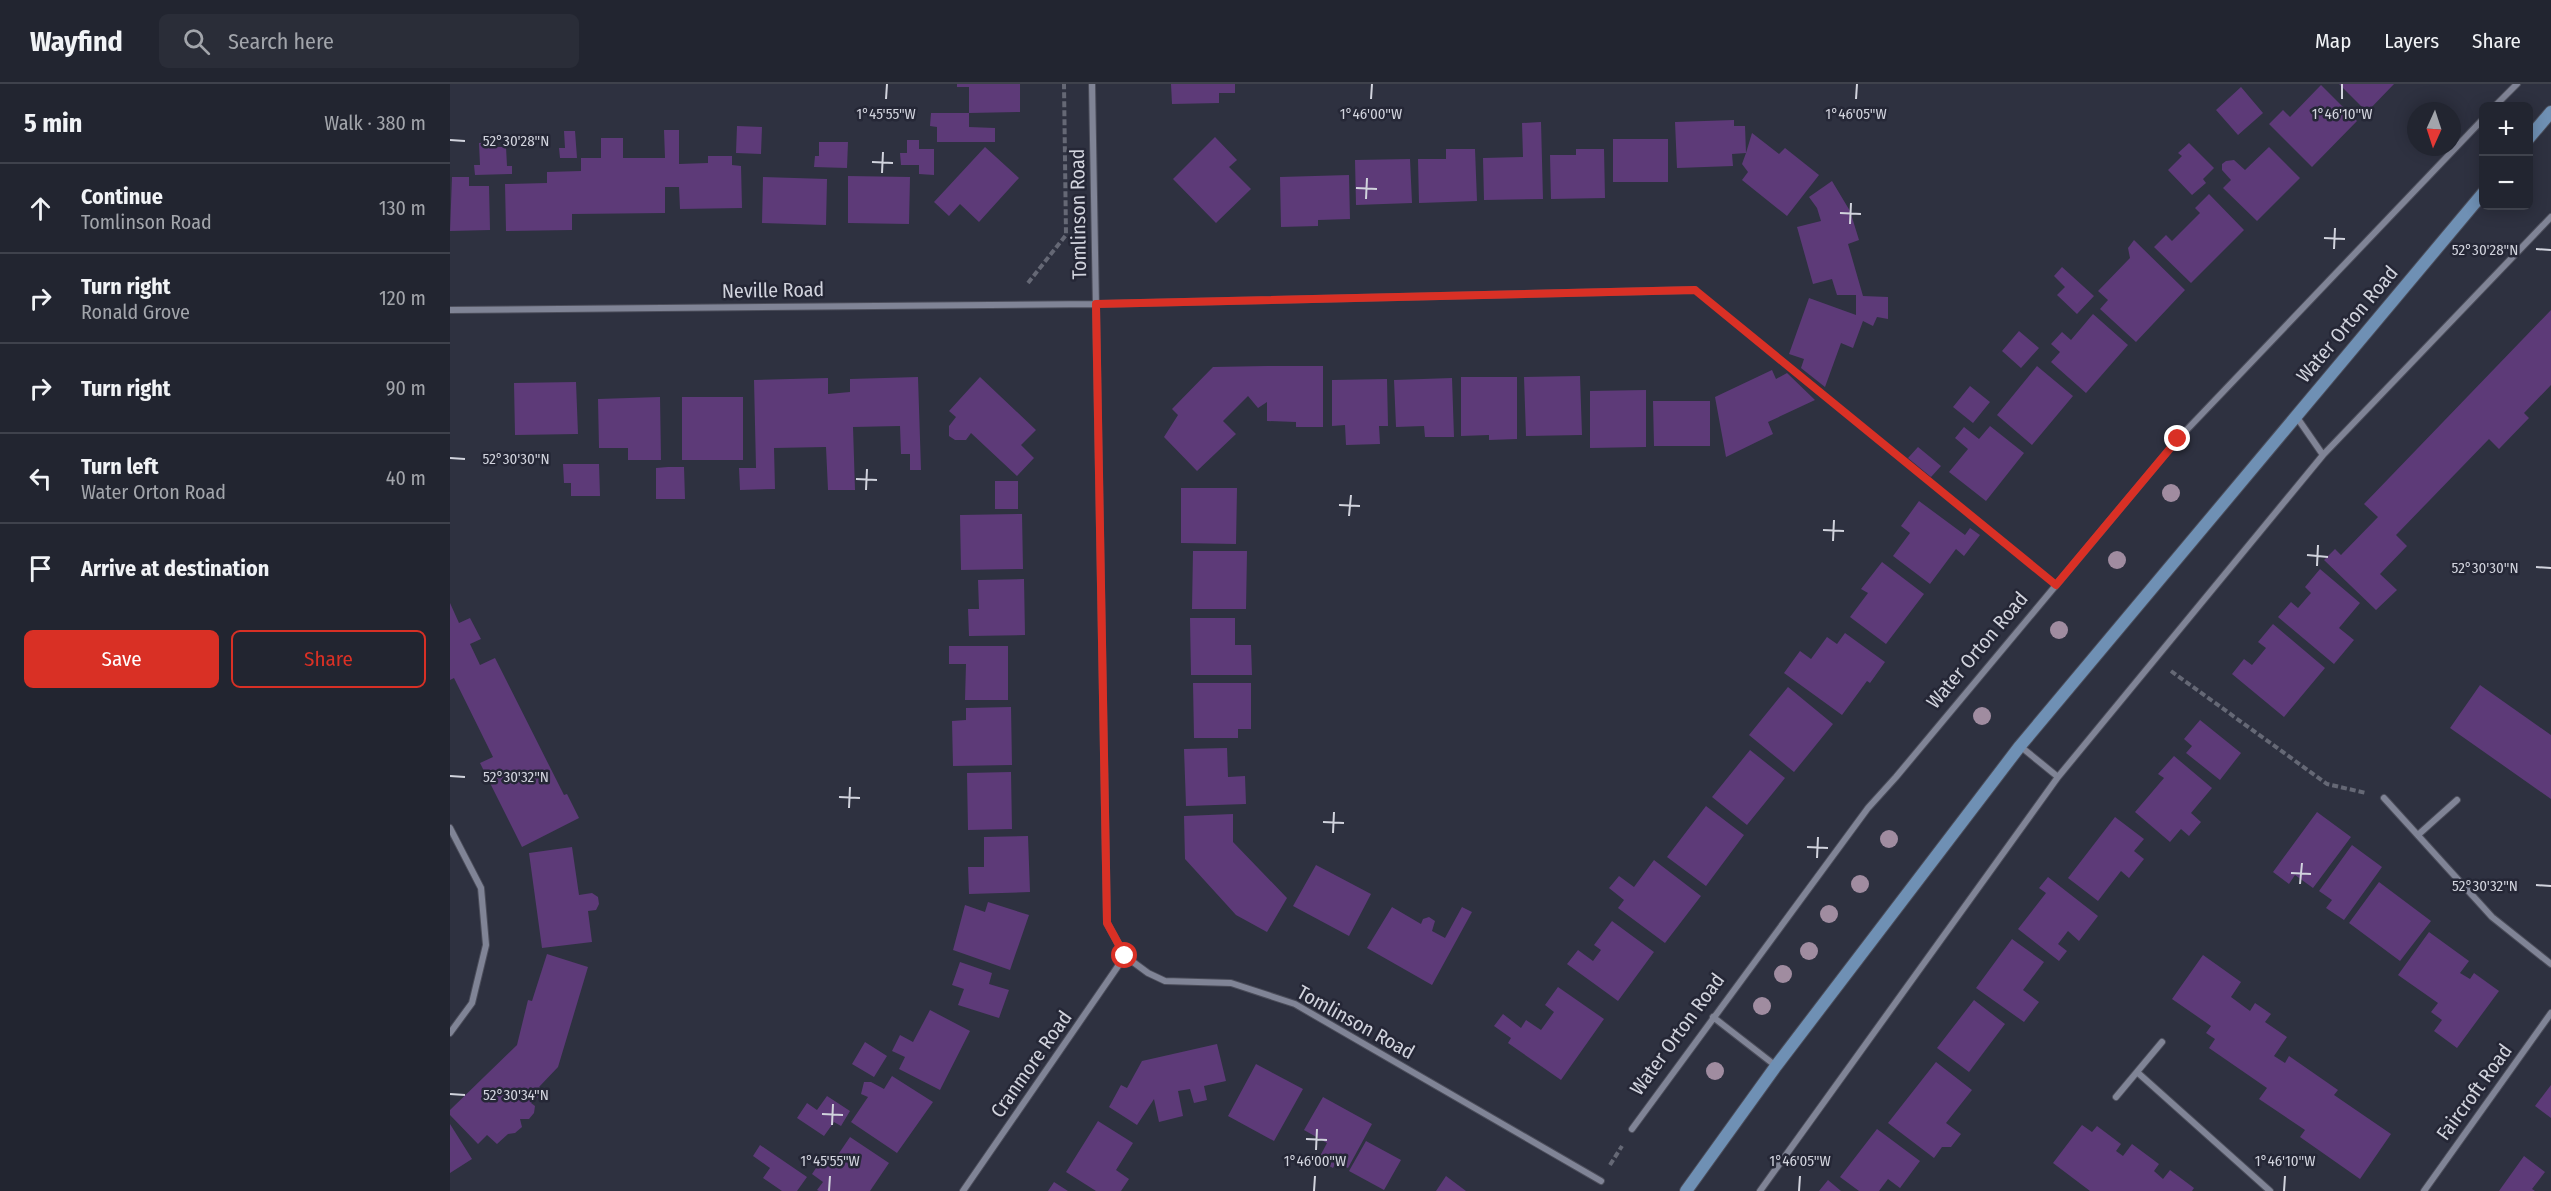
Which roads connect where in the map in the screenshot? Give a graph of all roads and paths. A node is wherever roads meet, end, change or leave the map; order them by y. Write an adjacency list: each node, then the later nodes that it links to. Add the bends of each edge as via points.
1 (1064, 84): 10 (path, via 1066,236)
2 (1092, 84): 12 (street, Tomlinson Road)
3 (2517, 84): 4 (street)
4 (2499, 102)
5 (2551, 112): 7 (main road)
6 (2479, 123): 16 (street, Water Orton Road, via 2178,439)
7 (2533, 134)
8 (2479, 198): 14 (main road, Water Orton Road)
9 (2551, 217): 15 (street)
10 (1025, 287)
11 (1695, 290): 12 (street, Neville Road); 16 (path)
12 (1096, 304): 13 (street, Neville Road); 24 (street, Tomlinson Road, via 1107,923)
13 (450, 310)
14 (2296, 415): 15 (street); 18 (main road, Water Orton Road)
15 (2324, 455): 17 (street)
16 (2056, 585): 27 (street, Water Orton Road, via 1868,808)
17 (2154, 658): 19 (street); 20 (path, via 2327,784)
18 (2020, 746): 19 (street); 30 (main road, Water Orton Road)
19 (2058, 777): 37 (street)
20 (2384, 798): 23 (street)
21 (2457, 800): 23 (street)
22 (450, 828): 28 (street, via 481,888 486,945 472,1004)
23 (2419, 834): 25 (street, via 2492,917)
24 (1125, 956): 34 (street, Tomlinson Road, via 1165,981 1231,983 1295,1004); 35 (street, Cranmore Road)
25 (2551, 964)
26 (2551, 1012): 39 (street, Faircroft Road)
27 (1713, 1017): 30 (street); 33 (street, Water Orton Road)
28 (450, 1033)
29 (2162, 1042): 31 (street)
30 (1776, 1066): 36 (main road, Water Orton Road)
31 (2137, 1072): 32 (street); 38 (street)
32 (2116, 1097)
33 (1632, 1129): 34 (path)
34 (1601, 1181)
35 (963, 1191)
36 (1686, 1191)
37 (1760, 1191)
38 (2270, 1191)
39 (2424, 1191)

